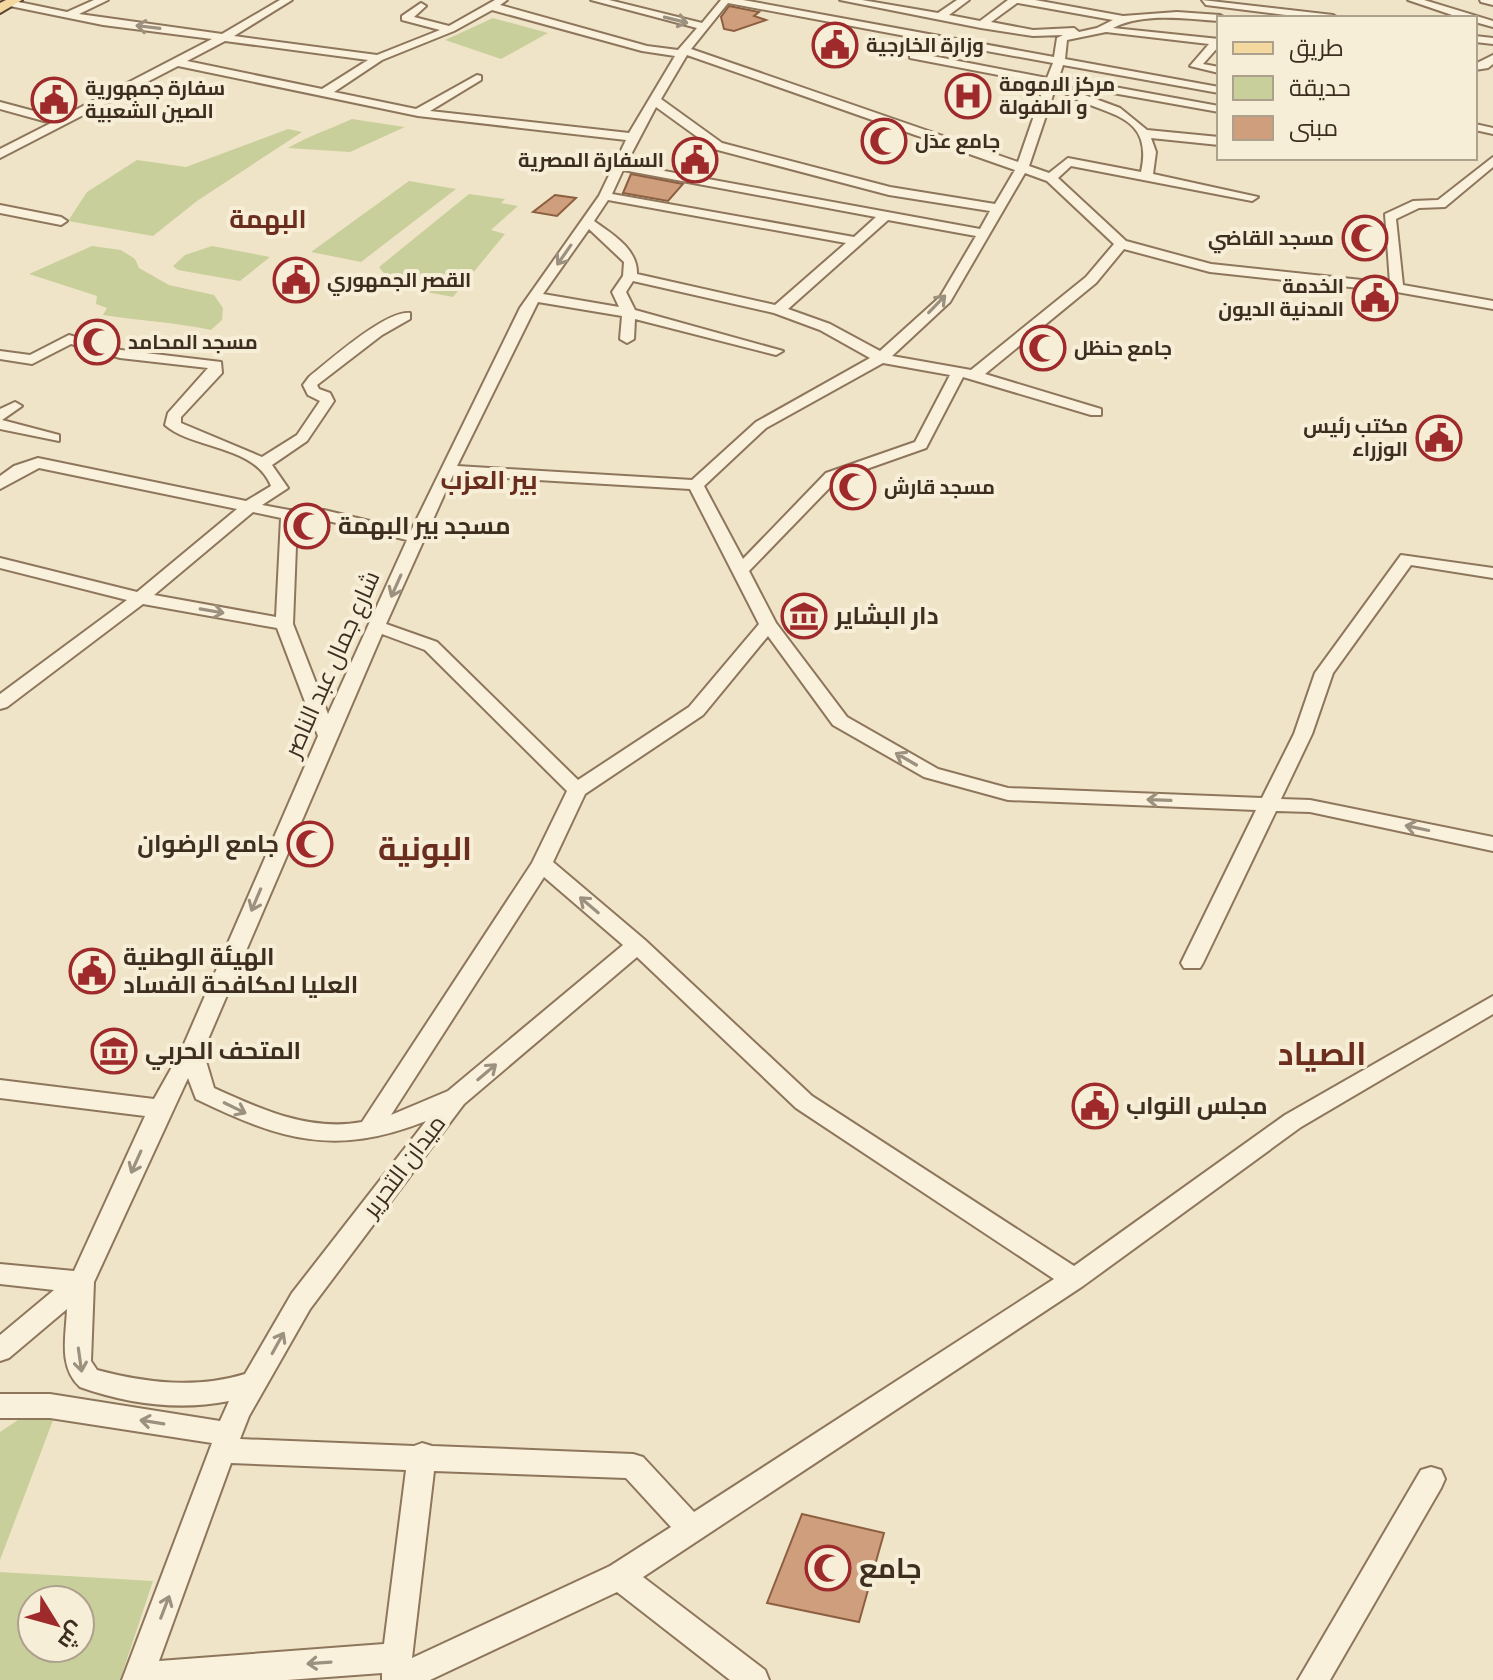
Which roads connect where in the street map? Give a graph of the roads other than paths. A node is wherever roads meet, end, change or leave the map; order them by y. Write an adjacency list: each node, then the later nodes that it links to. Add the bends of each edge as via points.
1 (103, 0): 17 (street)
2 (260, 0): 3 (street); 24 (street)
3 (286, 0): 24 (street)
4 (502, 0): 16 (street)
5 (596, 0): 26 (street, one-way to 26)
6 (726, 0): 26 (street, شارع جمال عبد الناصر); 32 (street)
7 (845, 0): 21 (street)
8 (964, 0): 21 (street)
9 (1016, 0): 23 (street); 25 (street)
10 (1413, 0): 20 (street)
11 (1485, 0): 13 (street)
12 (1207, 1): 18 (street); 19 (street)
13 (1493, 2)
14 (6, 3): 17 (street)
15 (421, 6): 27 (street, via 406,18)
16 (491, 6): 27 (street); 36 (street, via 617,42)
17 (68, 15): 31 (street, one-way to 17)
18 (1177, 15): 22 (street); 23 (street)
19 (1318, 16)
20 (1467, 16)
21 (939, 17): 25 (street)
22 (1217, 18)
23 (1123, 19): 29 (street)
24 (250, 23): 31 (street)
25 (981, 25): 28 (street)
26 (703, 26): 36 (street, شارع جمال عبد الناصر)
27 (450, 29): 38 (street)
28 (1002, 29): 30 (street); 35 (street)
29 (1100, 31): 30 (street); 33 (street); 39 (street, via 1062,38)
30 (1033, 33): 39 (street, via 1044,37 1039,50)
31 (225, 37): 38 (street); 40 (street)
32 (935, 38): 35 (street); 44 (street, via 914,56)
33 (1217, 42)
34 (1217, 43): 42 (street, via 1195,66)
35 (977, 45): 39 (street)
36 (683, 52): 47 (street, شارع جمال عبد الناصر); 58 (street)
37 (1493, 56): 41 (street)
38 (378, 58): 46 (street)
39 (1059, 61): 44 (street); 45 (street)
40 (176, 62): 46 (street); 51 (street)
41 (1477, 67)
42 (1217, 70)
43 (477, 78): 50 (street)
44 (1050, 83): 49 (street); 52 (street, via 1119,111); 58 (street)
45 (1217, 90)
46 (323, 94): 50 (street)
47 (654, 100): 53 (street, شارع جمال عبد الناصر); 63 (street, via 718,146 889,191)
48 (0, 105): 51 (street)
49 (1217, 109)
50 (418, 113): 53 (street)
51 (61, 122): 55 (street)
52 (1141, 133): 54 (street); 59 (street, via 1149,145)
53 (633, 137): 57 (street, شارع جمال عبد الناصر)
54 (1217, 141)
55 (0, 154)
56 (1493, 161): 74 (street, via 1441,204 1417,204 1389,217)
57 (620, 166): 61 (street, شارع جمال عبد الناصر); 66 (street)
58 (1022, 168): 60 (street); 63 (street)
59 (1146, 177): 60 (street, via 1068,162); 62 (street)
60 (1051, 178): 72 (street)
61 (605, 196): 69 (street, شارع جمال عبد الناصر); 71 (street)
62 (1252, 197)
63 (996, 208): 70 (street)
64 (0, 209): 65 (street)
65 (20, 213): 67 (street); 68 (street)
66 (885, 216): 70 (street); 71 (street)
67 (0, 221)
68 (61, 221)
69 (587, 221): 73 (street, via 631,262); 75 (street, شارع جمال عبد الناصر, one-way to 75)
70 (981, 233): 83 (street, one-way to 70, via 945,299)
71 (856, 241): 77 (street)
72 (1121, 244): 74 (street, via 1210,268); 84 (street, via 1091,280)
73 (630, 276): 77 (street); 78 (street, via 619,292)
74 (1397, 288): 76 (street)
75 (535, 297): 78 (street); 91 (street, شارع جمال عبد الناصر)
76 (1493, 305)
77 (778, 310): 83 (street, via 825,327)
78 (629, 313): 80 (street); 81 (street)
79 (405, 316): 90 (street, via 314,380 313,392 327,401 302,438)
80 (627, 339)
81 (776, 351)
82 (0, 355): 90 (street, via 32,360 69,339 120,354 216,365 215,373 173,416 173,425)
83 (881, 358): 84 (street); 93 (street, via 761,425)
84 (967, 373): 86 (street); 98 (street, via 921,445 832,476)
85 (15, 406): 87 (street)
86 (1096, 412)
87 (0, 416)
88 (0, 424): 89 (street)
89 (54, 438)
90 (264, 463): 94 (street, via 280,488)
91 (447, 470): 93 (street); 96 (street, شارع جمال عبد الناصر)
92 (0, 484): 94 (street, via 38,463)
93 (696, 485): 98 (street)
94 (249, 507): 95 (street); 100 (street)
95 (289, 515): 96 (street, via 324,515); 101 (street)
96 (418, 538): 103 (street, شارع جمال عبد الناصر, one-way to 103)
97 (0, 565): 100 (street)
98 (741, 570): 102 (street)
99 (1493, 573): 107 (street, via 1407,559 1324,673)
100 (140, 598): 101 (street, one-way to 101); 104 (street)
101 (284, 624): 105 (street)
102 (768, 624): 106 (street, via 696,711); 107 (street, one-way to 102, via 1008,794 931,773 840,721)
103 (378, 627): 105 (street, شارع جمال عبد الناصر); 106 (street, via 431,646)
104 (0, 703)
105 (327, 736): 113 (street, شارع جمال عبد الناصر, one-way to 113)
106 (577, 790): 109 (street)
107 (1270, 804): 108 (street, one-way to 107, via 1310,806); 111 (street)
108 (1493, 844)
109 (542, 864): 110 (street, one-way to 109); 117 (street)
110 (637, 945): 115 (street, ميدان التحرير, one-way to 110); 119 (street, via 804,1102)
111 (1192, 963)
112 (1493, 1004): 119 (street, via 1293,1121)
113 (192, 1051): 116 (street, شارع جمال عبد الناصر); 117 (street, one-way to 117, via 204,1093 252,1117 339,1135)
114 (0, 1089): 116 (street)
115 (456, 1098): 117 (street); 122 (street, ميدان التحرير, one-way to 115, via 301,1301)
116 (160, 1109): 120 (street, شارع جمال عبد الناصر, one-way to 120)
117 (370, 1129)
118 (0, 1274): 120 (street)
119 (1074, 1279): 127 (street)
120 (81, 1282): 121 (street, شارع جمال عبد الناصر); 122 (street, one-way to 122, via 78,1361 89,1379 181,1398 219,1394)
121 (0, 1350)
122 (255, 1382): 124 (street, ميدان التحرير)
123 (0, 1406): 124 (street, one-way to 123, via 50,1406)
124 (226, 1443): 125 (street); 130 (street, ميدان التحرير, one-way to 124)
125 (422, 1455): 127 (street, via 633,1466); 129 (street)
126 (1431, 1479): 132 (street)
127 (692, 1530): 128 (street)
128 (620, 1576): 129 (street); 131 (street)
129 (396, 1672): 130 (street, one-way to 130)
130 (138, 1678)
131 (754, 1680)
132 (1313, 1680)

